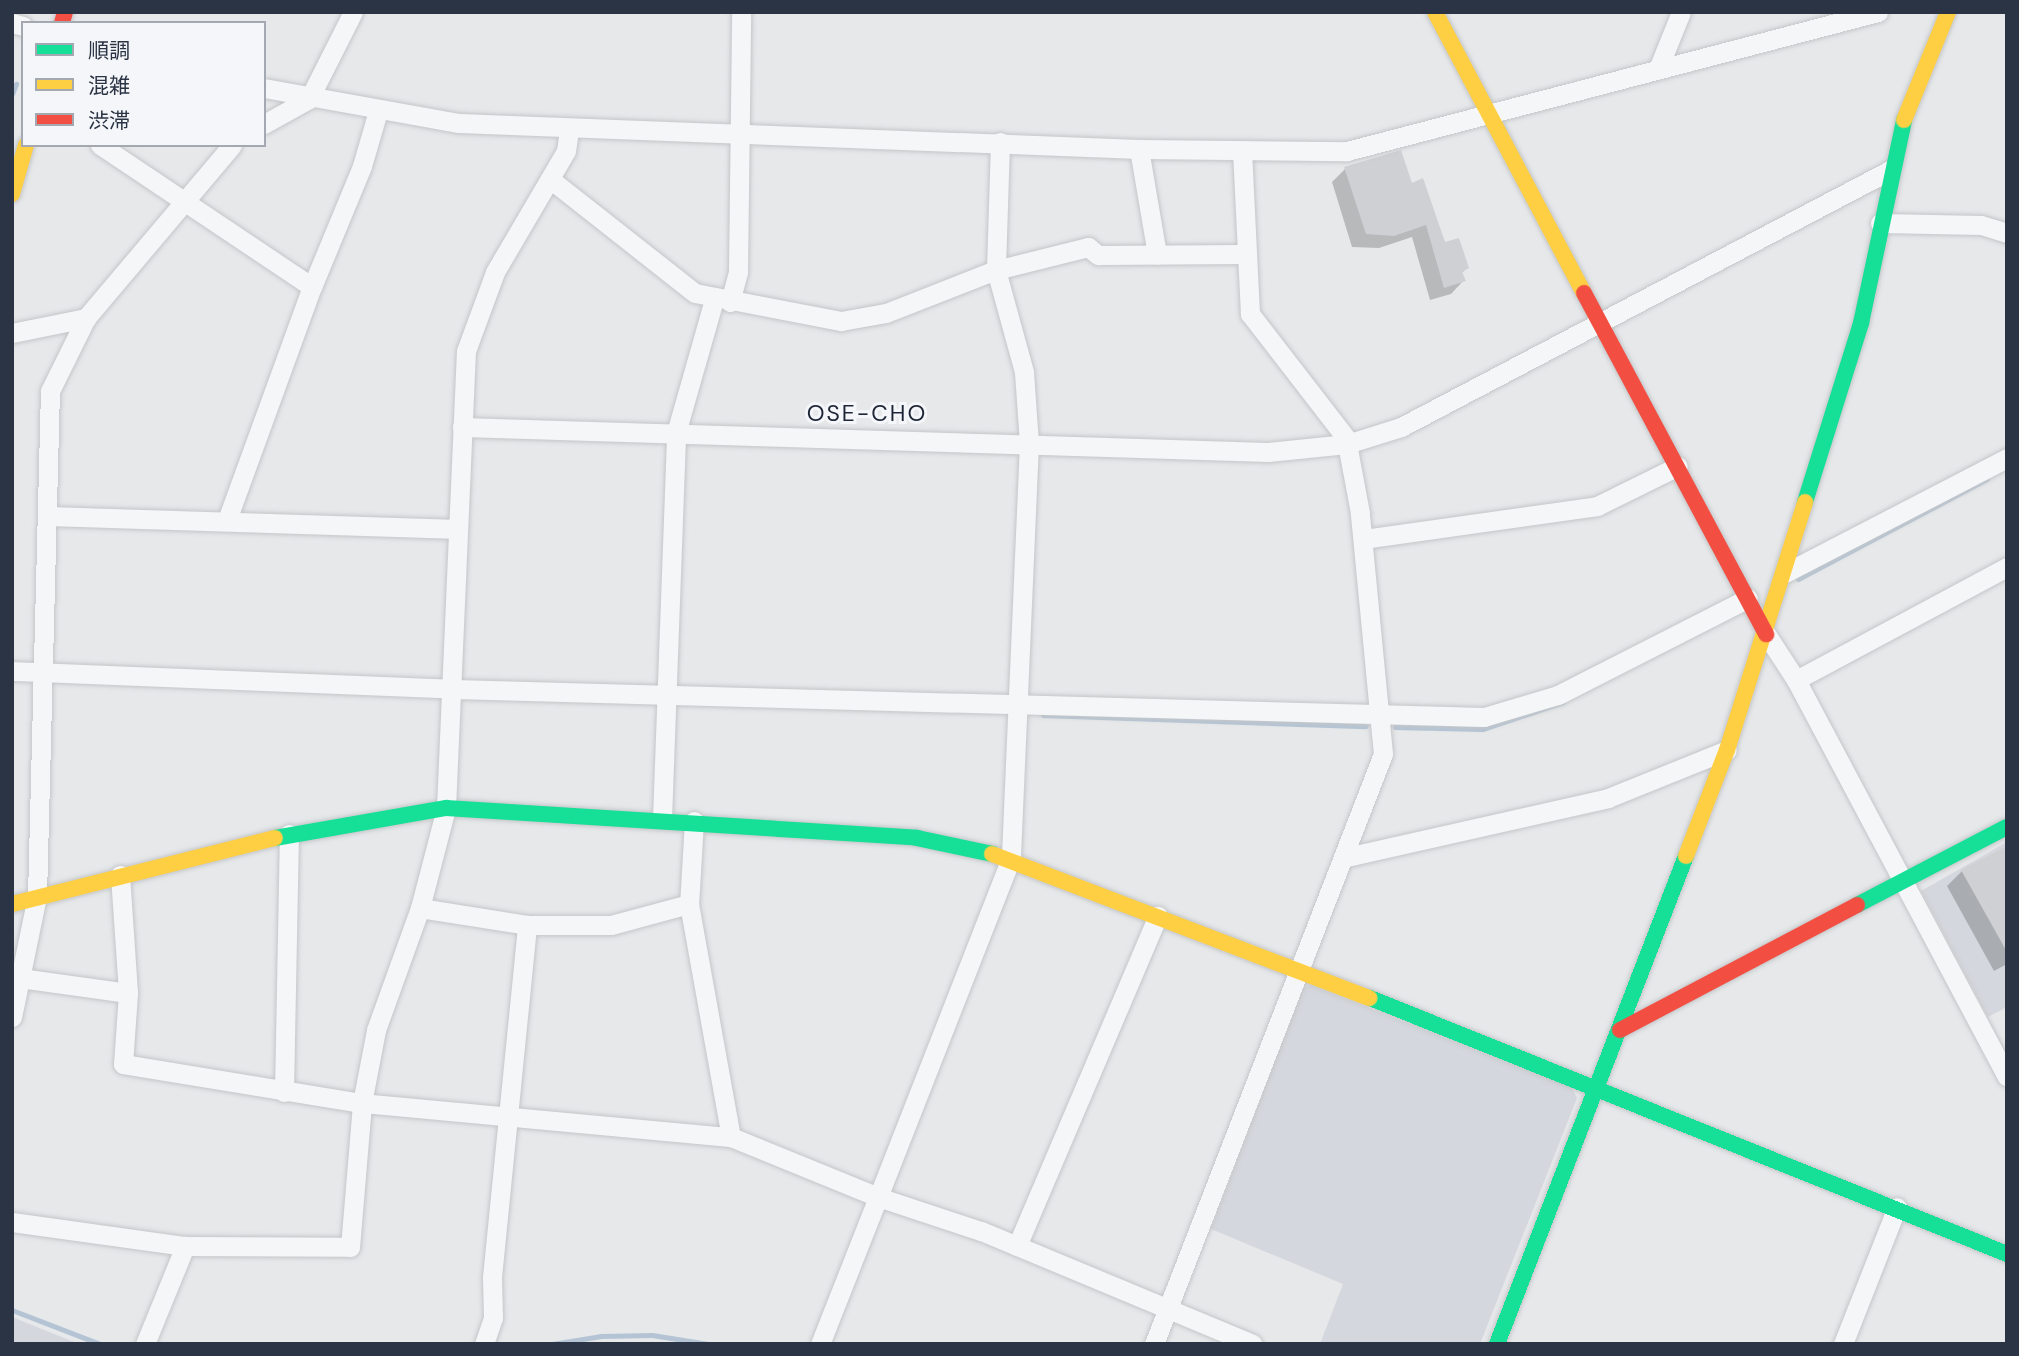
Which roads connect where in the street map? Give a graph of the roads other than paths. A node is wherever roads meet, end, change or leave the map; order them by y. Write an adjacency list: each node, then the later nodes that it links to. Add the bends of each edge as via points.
1 (353, 12): 9 (street)
2 (741, 12): 14 (street)
3 (1435, 12): 11 (street)
4 (1681, 12): 7 (street)
5 (1878, 12): 7 (street)
6 (1948, 12): 21 (street, via 1900,130)
7 (1658, 69): 11 (street)
8 (266, 88): 9 (street)
9 (309, 99): 10 (street); 12 (street)
10 (378, 111): 13 (street, via 459,123); 30 (street, via 362,166)
11 (1492, 113): 20 (street, via 1347,151); 33 (street)
12 (266, 123)
13 (569, 129): 14 (street); 22 (street, via 566,150)
14 (737, 134): 15 (street); 31 (street, via 738,272)
15 (1000, 142): 19 (street); 29 (street)
16 (25, 147): 23 (street)
17 (103, 147): 24 (street)
18 (230, 147): 24 (street)
19 (1139, 149): 20 (street); 27 (street)
20 (1242, 150): 28 (street)
21 (1890, 170): 25 (street); 33 (street)
22 (550, 179): 31 (street, via 695,293); 35 (street, via 495,272 474,326 466,351)
23 (12, 194)
24 (187, 202): 30 (street); 32 (street)
25 (1880, 223): 26 (street, via 1981,225); 46 (street, via 1861,323)
26 (2007, 233)
27 (1157, 254): 28 (street); 29 (street, via 1098,255 1088,247)
28 (1245, 254): 38 (street, via 1250,314)
29 (996, 270): 31 (street, via 886,313 841,321); 37 (street, via 1024,372)
30 (312, 287): 42 (street)
31 (722, 301): 36 (street)
32 (86, 318): 34 (street); 41 (street, via 50,391)
33 (1602, 323): 38 (street, via 1401,427); 40 (street)
34 (12, 333)
35 (462, 427): 36 (street); 43 (street)
36 (676, 433): 37 (street); 53 (street)
37 (1029, 443): 38 (street, via 1268,452); 54 (street)
38 (1347, 444): 44 (street)
39 (2007, 458): 46 (street)
40 (1678, 466): 44 (street, via 1597,506); 47 (street)
41 (48, 516): 42 (street); 50 (street)
42 (227, 520): 43 (street)
43 (458, 529): 52 (street)
44 (1363, 539): 55 (street)
45 (2007, 567): 51 (street)
46 (1785, 573): 48 (street)
47 (1748, 598): 48 (street); 55 (street, via 1558,695 1484,717)
48 (1766, 634): 51 (street); 56 (street)
49 (12, 671): 50 (street)
50 (44, 671): 52 (street); 66 (street)
51 (1796, 680): 65 (street)
52 (454, 689): 53 (street); 57 (street)
53 (664, 694): 54 (street); 58 (street)
54 (1019, 705): 55 (street); 63 (street)
55 (1379, 716): 62 (street, via 1383,754)
56 (1727, 750): 62 (street, via 1608,799); 76 (street)
57 (446, 808): 58 (street); 61 (street); 69 (street)
58 (662, 819): 59 (street)
59 (694, 821): 63 (street, via 916,838); 68 (street)
60 (2007, 827): 65 (street)
61 (289, 834): 64 (street); 79 (street)
62 (1346, 857): 72 (street)
63 (1011, 858): 70 (street); 83 (street)
64 (120, 875): 66 (street); 74 (street)
65 (1902, 884): 76 (street); 77 (street)
66 (37, 896): 67 (street); 73 (street)
67 (12, 904)
68 (689, 904): 71 (street, via 611,925); 82 (street)
69 (420, 908): 71 (street); 80 (street, via 376,1030)
70 (1158, 916): 72 (street); 87 (street)
71 (527, 925): 81 (street)
72 (1301, 970): 78 (street); 89 (street)
73 (20, 978): 74 (street); 75 (street)
74 (128, 992): 79 (street, via 123,1064)
75 (12, 1017)
76 (1620, 1030): 78 (street)
77 (2007, 1076)
78 (1597, 1087): 84 (street); 95 (street)
79 (284, 1092): 80 (street)
80 (362, 1103): 81 (street); 86 (street, via 350,1247)
81 (508, 1118): 82 (street); 91 (street, via 492,1277 493,1318)
82 (731, 1138): 83 (street)
83 (878, 1196): 87 (street); 92 (street)
84 (1897, 1207): 88 (street); 96 (street)
85 (12, 1222): 86 (street)
86 (185, 1246): 90 (street)
87 (1017, 1246): 89 (street)
88 (2007, 1254)
89 (1167, 1310): 93 (street); 94 (street)
90 (145, 1344)
91 (484, 1344)
92 (820, 1344)
93 (1154, 1344)
94 (1252, 1344)
95 (1497, 1344)
96 (1843, 1344)

